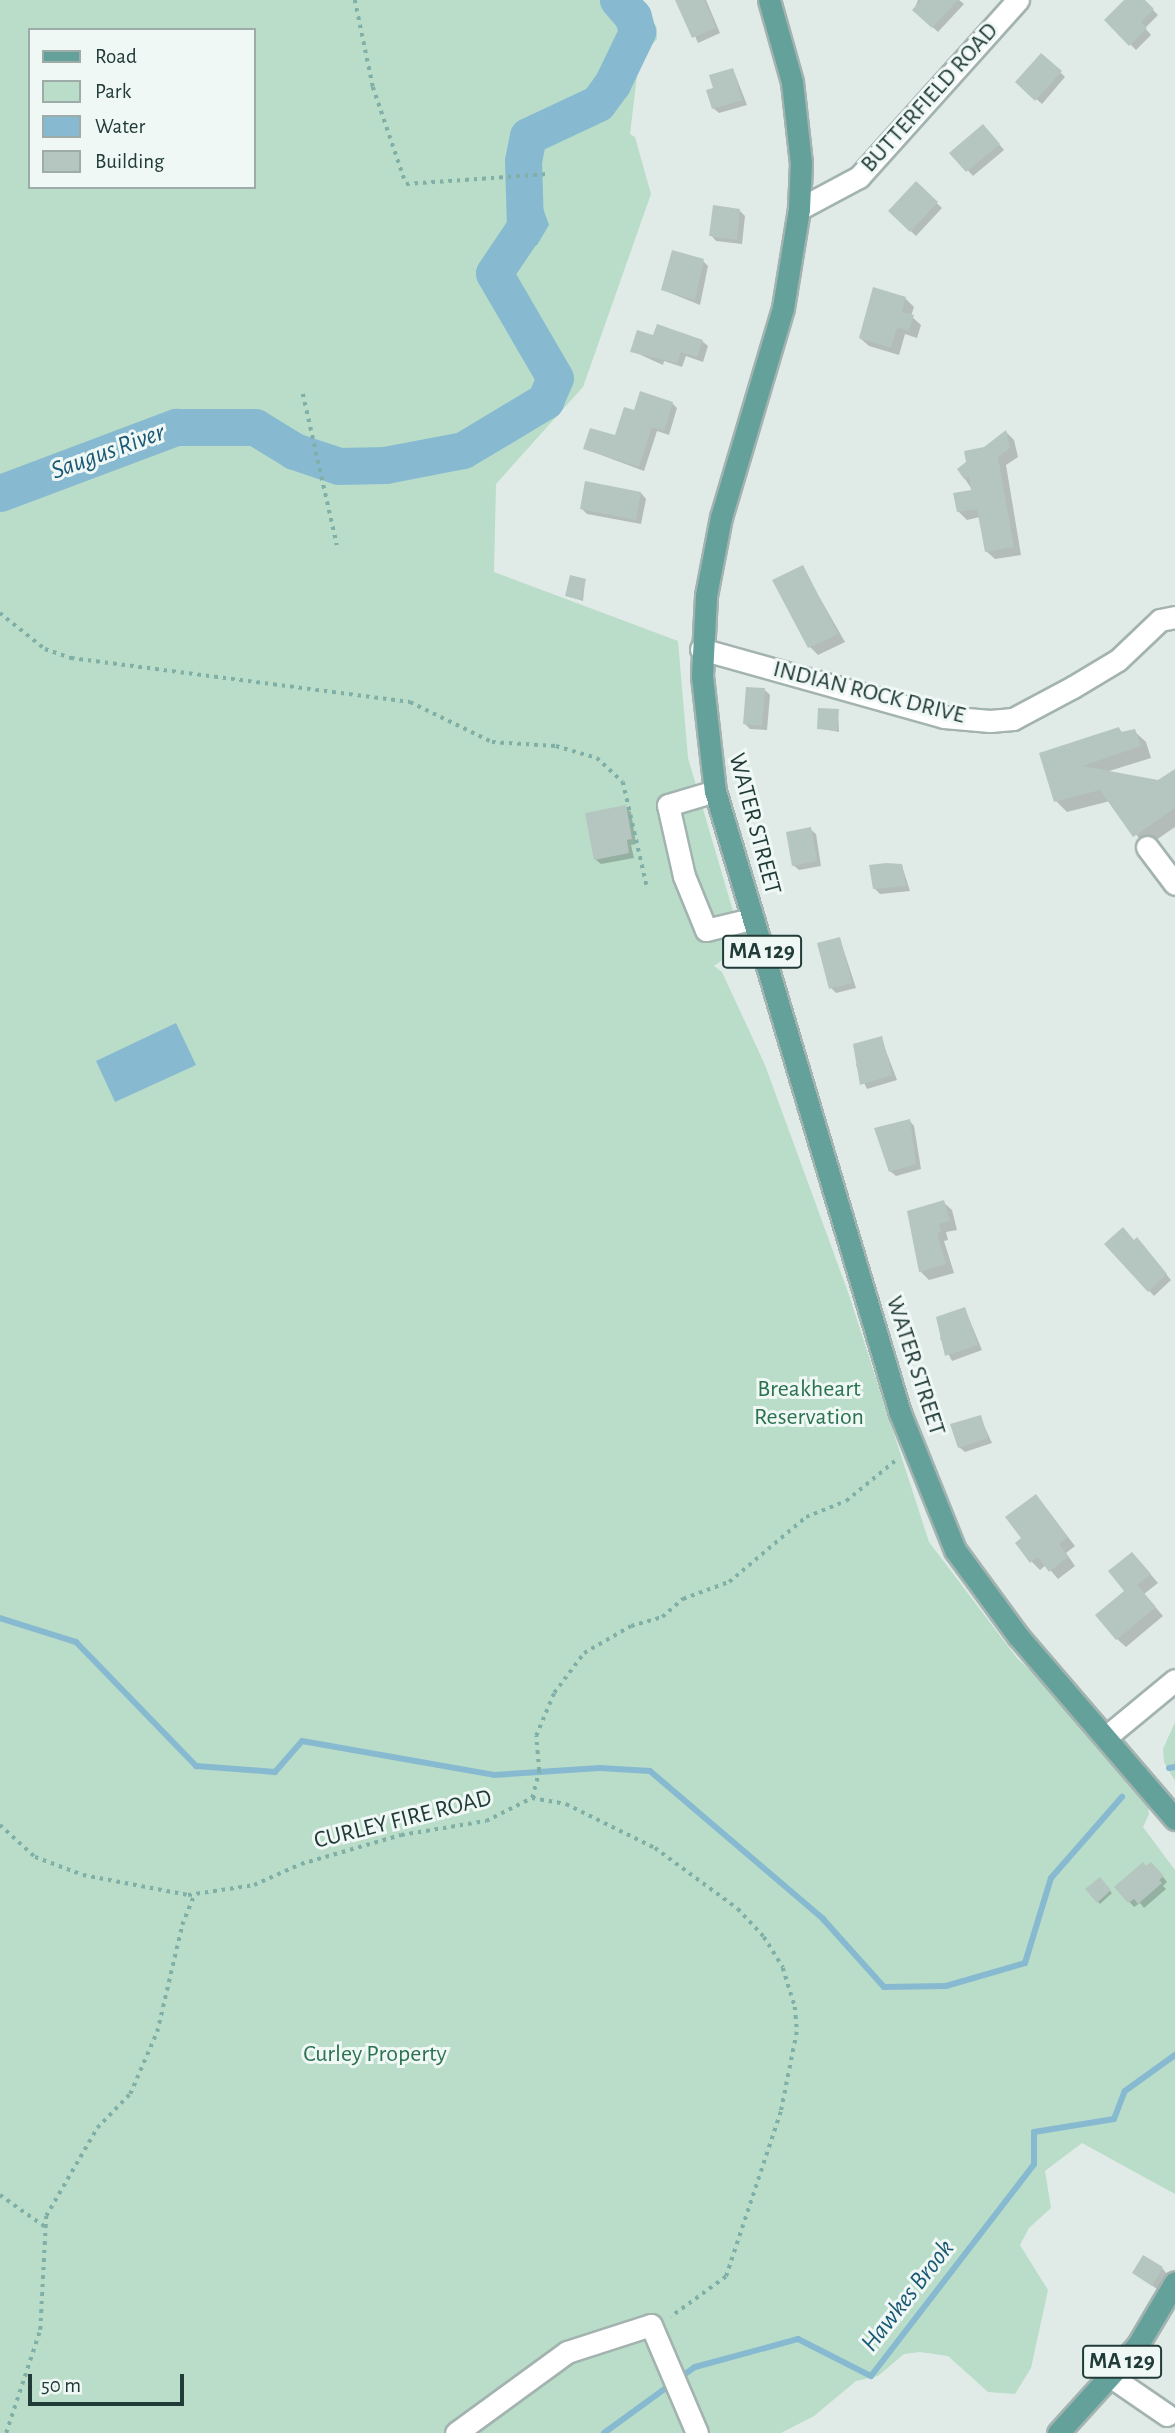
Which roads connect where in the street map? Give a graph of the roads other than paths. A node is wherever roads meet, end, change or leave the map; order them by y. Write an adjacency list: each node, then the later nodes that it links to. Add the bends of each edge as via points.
1 (769, 0): 3 (main road, WATER STREET / MA 129, via 792,82 801,163)
2 (1018, 0): 3 (street, BUTTERFIELD ROAD, via 859,177)
3 (799, 209): 5 (main road, WATER STREET / MA 129, via 783,308 720,517)
4 (1175, 617): 5 (street, INDIAN ROCK DRIVE, via 1160,620 1118,660 1073,687 1013,719 990,721 944,717)
5 (701, 649): 6 (main road, WATER STREET / MA 129, via 705,727)
6 (715, 791): 9 (main road, WATER STREET / MA 129); 9 (street, via 668,805 684,876 706,930)
7 (1147, 847): 8 (street)
8 (1175, 884)
9 (751, 919): 11 (main road, WATER STREET / MA 129, via 913,1447 955,1550 1018,1636)
10 (1175, 1679): 11 (street)
11 (1106, 1737): 12 (main road, WATER STREET / MA 129)
12 (1175, 1819)
13 (1175, 2282): 14 (main road, MA 129, via 1136,2346)
14 (1110, 2376): 15 (street); 18 (main road, MA 129)
15 (1167, 2416)
16 (456, 2433): 17 (street, via 567,2352 651,2325)
17 (697, 2433)
18 (1058, 2433)

